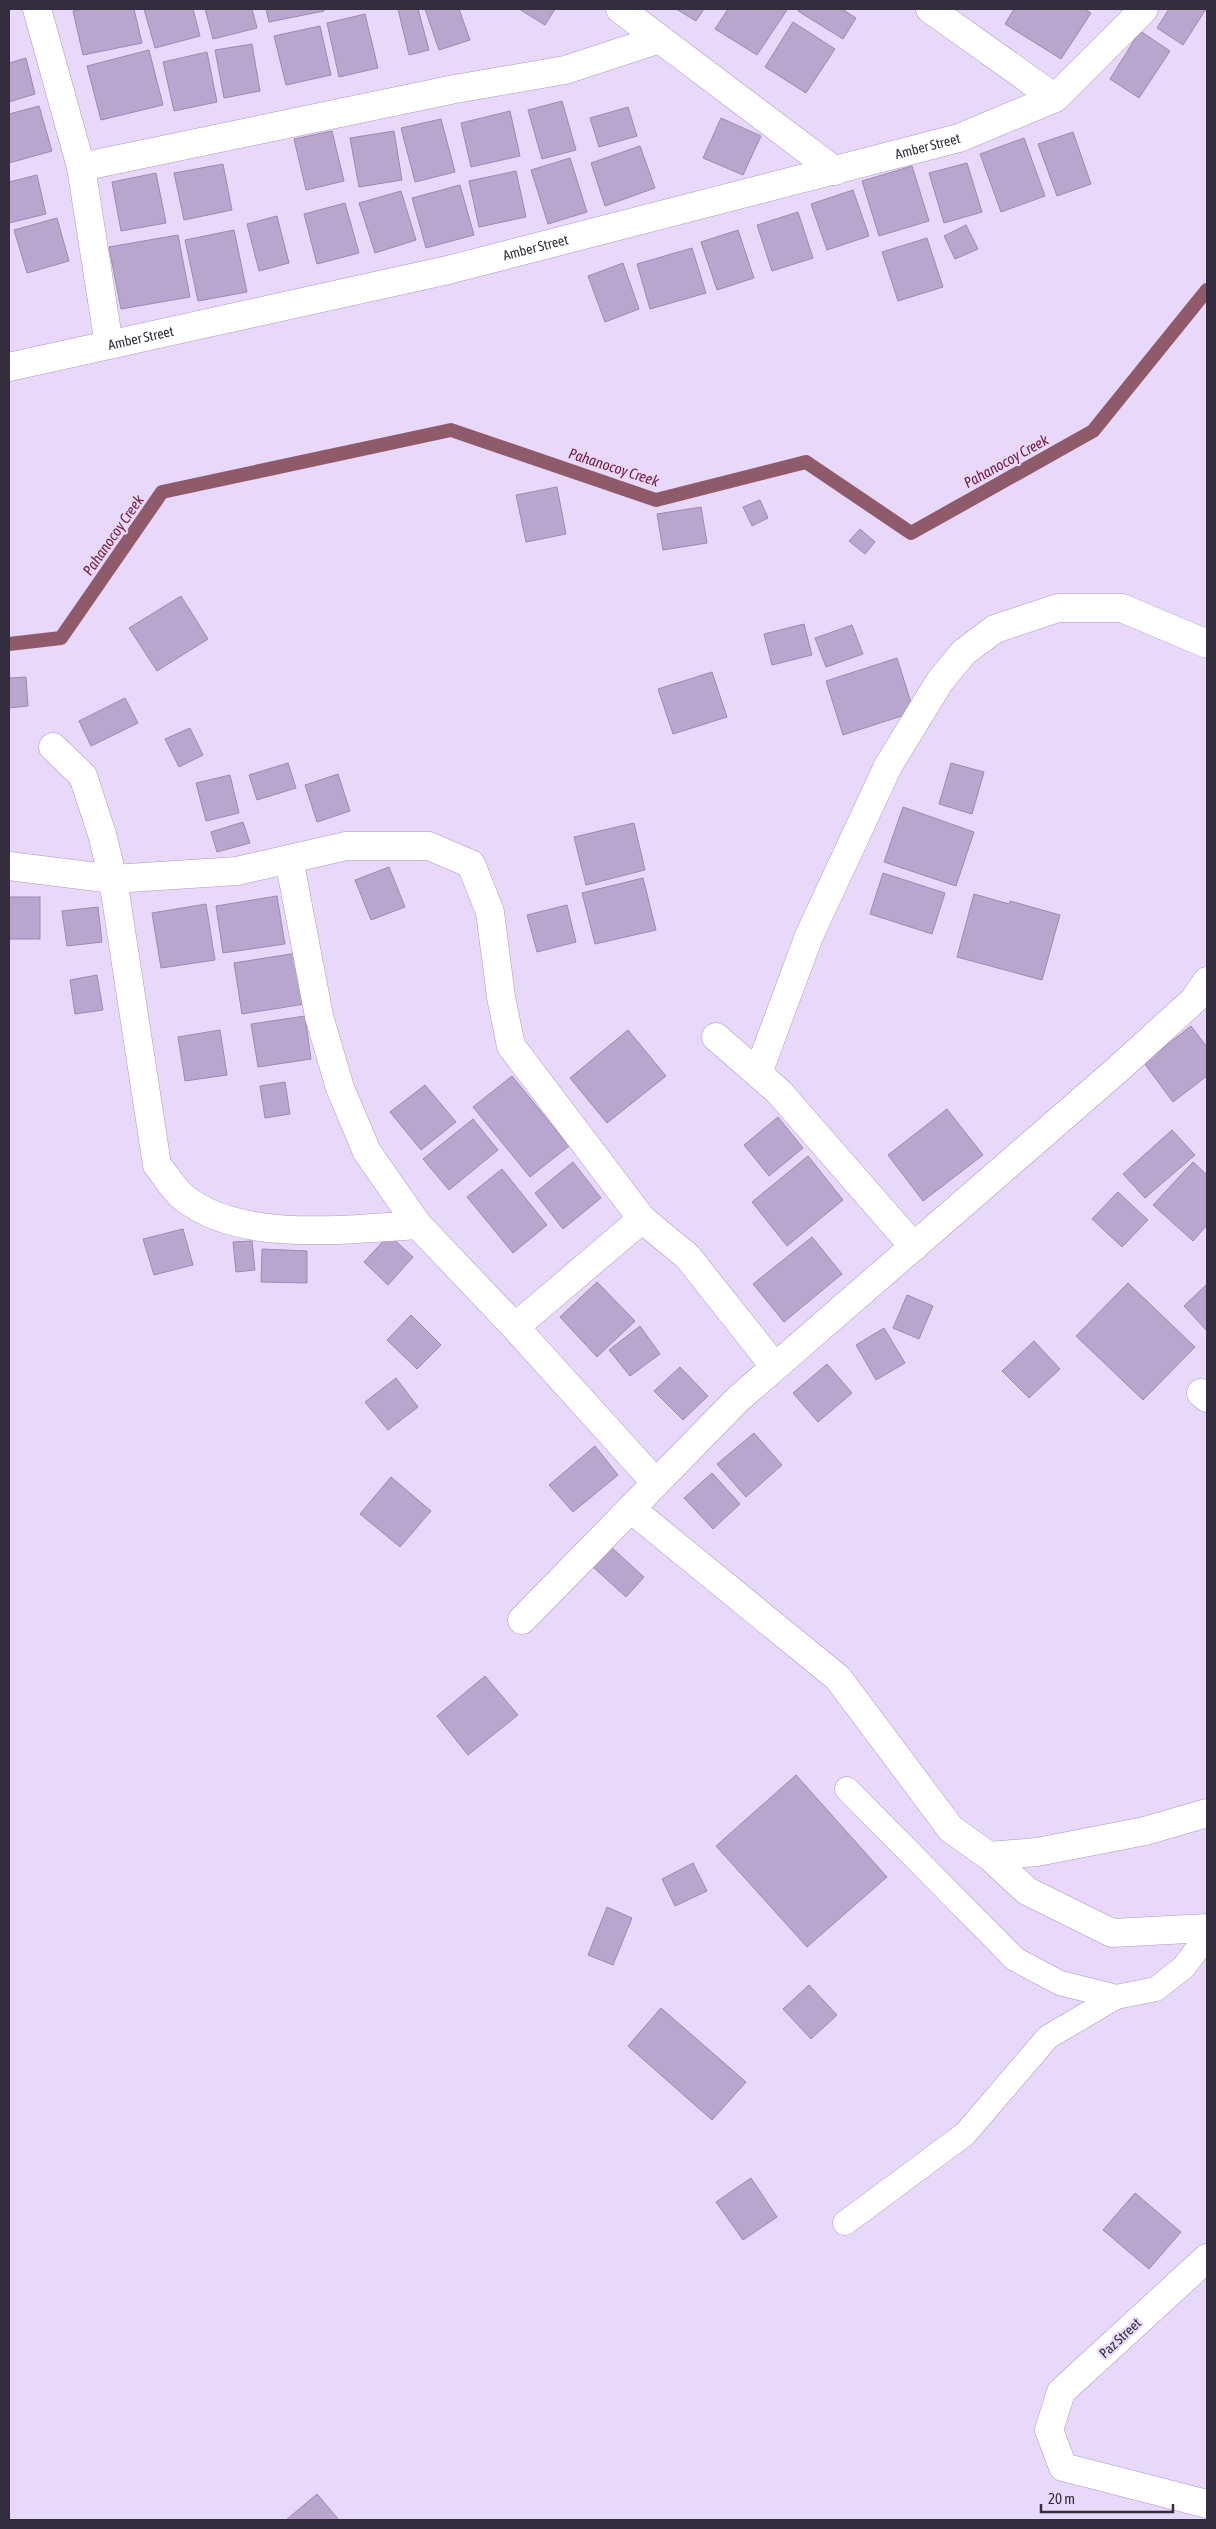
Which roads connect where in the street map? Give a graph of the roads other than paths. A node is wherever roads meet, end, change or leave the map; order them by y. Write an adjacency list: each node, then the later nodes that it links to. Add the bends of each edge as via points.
1 (38, 9): 7 (street)
2 (620, 9): 5 (street)
3 (930, 9): 6 (street)
4 (1144, 9): 6 (street)
5 (660, 39): 7 (street, via 565,70 455,89); 8 (street)
6 (1055, 98): 8 (street, Amber Street, via 959,138)
7 (81, 167): 9 (street)
8 (835, 171): 9 (street, Amber Street, via 448,270)
9 (109, 345): 10 (street, Amber Street)
10 (9, 367)
11 (1207, 644): 18 (street, via 1122,608 1058,608 995,629 964,652 940,681 888,766 809,936)
12 (53, 748): 15 (street, via 83,776)
13 (289, 859): 15 (street, via 237,871); 19 (street, via 346,846 429,846 471,864 490,912 511,1046); 20 (street, via 319,1016 340,1088 367,1152)
14 (9, 866): 15 (street)
15 (113, 879): 20 (street, via 157,1165 186,1200 224,1220 307,1232)
16 (1207, 981): 21 (street, via 1194,1000 1117,1070)
17 (716, 1037): 18 (street)
18 (758, 1073): 21 (street, via 779,1092)
19 (642, 1219): 22 (street); 23 (street, via 687,1256)
20 (418, 1225): 22 (street)
21 (914, 1246): 23 (street)
22 (516, 1328): 24 (street)
23 (775, 1367): 24 (street, via 738,1399)
24 (656, 1483): 25 (street)
25 (631, 1509): 26 (street); 29 (street, via 838,1678 950,1829)
26 (522, 1620)
27 (847, 1789): 32 (lane, via 1015,1959 1060,1983)
28 (1207, 1813): 29 (street, via 1145,1831 1037,1852)
29 (989, 1856): 30 (street, via 1027,1891 1112,1934)
30 (1207, 1928)
31 (1207, 1936): 32 (lane, via 1184,1967 1156,1989)
32 (1116, 1997): 33 (lane, via 1048,2037 965,2134)
33 (845, 2222)
34 (1207, 2258): 35 (street, Paz Street, via 1061,2392 1049,2430 1063,2467)
35 (1207, 2503)

